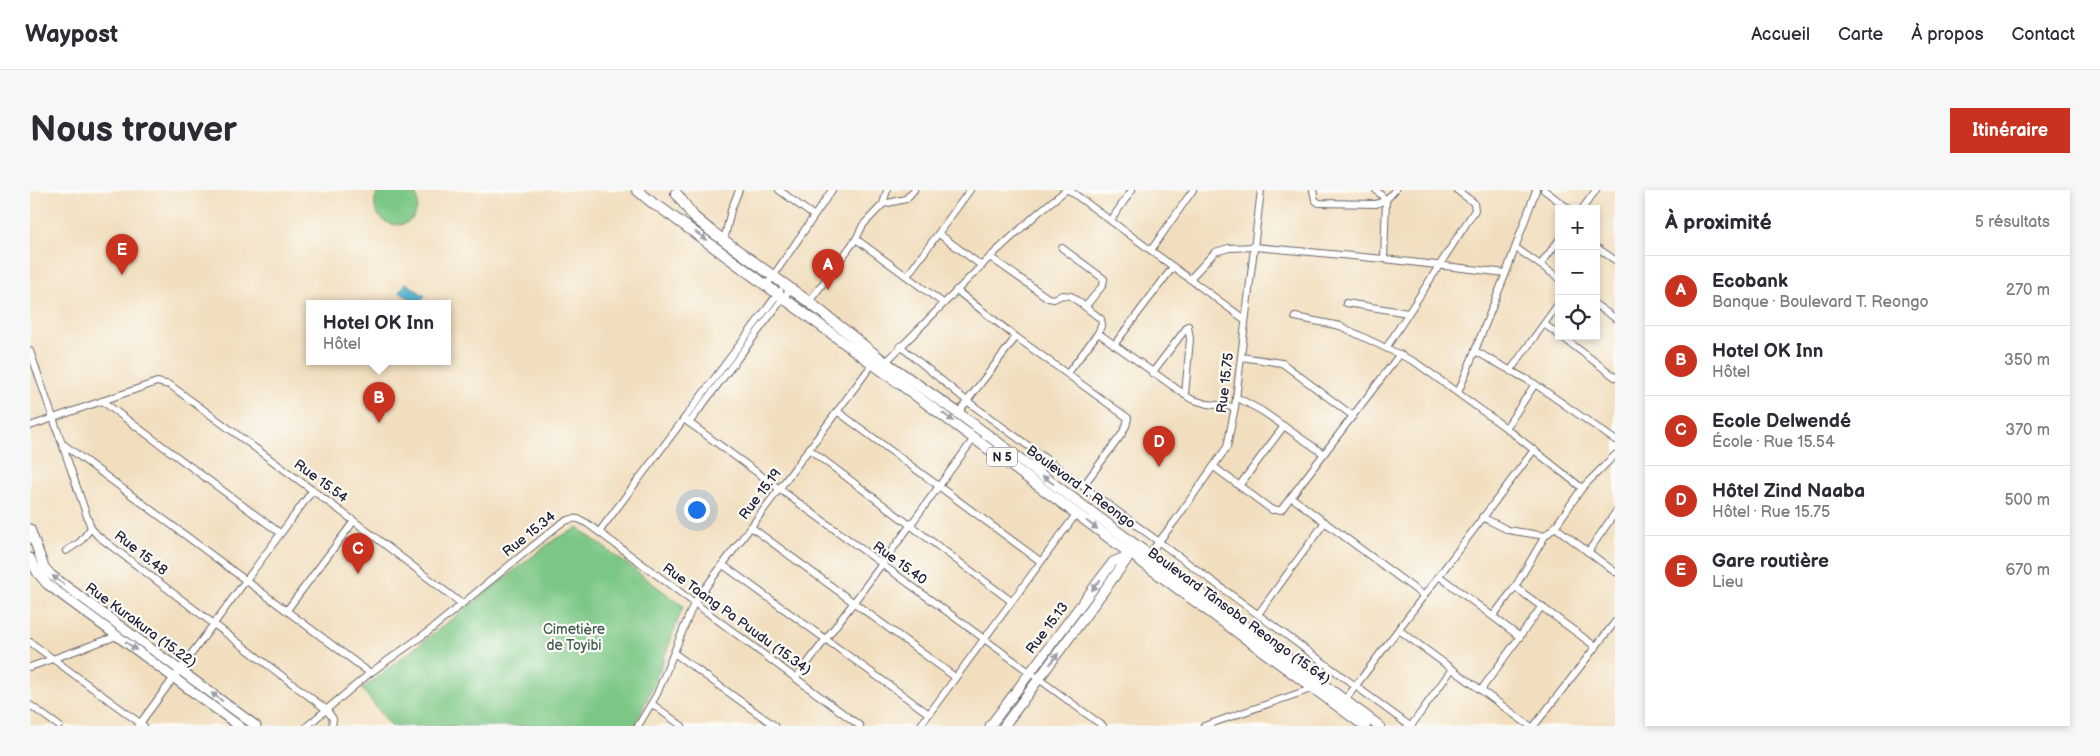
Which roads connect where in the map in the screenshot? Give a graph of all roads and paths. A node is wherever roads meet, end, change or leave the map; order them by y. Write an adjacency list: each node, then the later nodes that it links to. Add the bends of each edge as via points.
1 (637, 190): 20 (highway, Boulevard Tânsoba Reongo (15.64) / N 5)
2 (739, 190): 30 (street)
3 (779, 190): 26 (street)
4 (832, 190): 26 (street)
5 (887, 190): 22 (street)
6 (914, 190): 22 (street, via 906,199)
7 (970, 190): 28 (street)
8 (1067, 190): 27 (street); 37 (street, Rue 15.19, via 1038,212)
9 (1132, 190): 27 (street)
10 (1193, 190): 35 (street)
11 (1261, 190): 32 (street, Rue 15.75)
12 (1313, 190): 21 (street, via 1315,200 1320,203 1376,204)
13 (1376, 190): 21 (street)
14 (1395, 190): 21 (street)
15 (1456, 190): 42 (street, via 1474,203 1475,210)
16 (1536, 190): 34 (street)
17 (1544, 190): 23 (street)
18 (1596, 190): 24 (street)
19 (679, 191): 25 (highway, via 674,202); 30 (highway, N 5, via 689,211)
20 (650, 195): 25 (highway, Boulevard Tânsoba Reongo (15.64) / N 5, via 655,205)
21 (1386, 200): 38 (street)
22 (883, 204): 29 (street, via 863,225)
23 (1564, 205)
24 (1585, 205)
25 (662, 208): 48 (highway, Boulevard Tânsoba Reongo (15.64) / N 5, one-way to 48)
26 (814, 216): 48 (street)
27 (1111, 220): 35 (street)
28 (938, 234): 41 (street); 46 (street)
29 (856, 239): 46 (street); 51 (street)
30 (724, 241): 48 (highway, N 5)
31 (1555, 245): 40 (street)
32 (1255, 247): 38 (street); 47 (street, via 1215,252); 60 (street, Rue 15.75)
33 (1062, 248): 54 (street, via 1104,279)
34 (1516, 248): 40 (street); 44 (street)
35 (1151, 250): 43 (street)
36 (1600, 250): 39 (street)
37 (990, 258): 41 (street, Rue 15.19); 54 (street, via 1048,298 1067,295)
38 (1384, 259): 42 (street)
39 (1615, 260)
40 (1541, 264): 45 (street)
41 (982, 266): 49 (street, Rue 15.19)
42 (1438, 266): 44 (street); 57 (street)
43 (1173, 267): 47 (street); 66 (street)
44 (1506, 273): 70 (street)
45 (1555, 275)
46 (907, 276): 52 (street)
47 (1190, 280): 60 (street)
48 (770, 281): 50 (highway, Boulevard Tânsoba Reongo (15.64) / N 5)
49 (956, 290): 52 (street, Rue 15.19); 64 (street)
50 (784, 291): 51 (highway, Boulevard T. Reongo / N 5); 73 (highway, Boulevard Tânsoba Reongo (15.64) / N 5); 89 (street)
51 (809, 302): 73 (highway, Boulevard T. Reongo / N 5)
52 (943, 303): 67 (street, Rue 15.19)
53 (1346, 303): 57 (street)
54 (1086, 306): 63 (street, via 1100,319 1102,324)
55 (1600, 308): 59 (street)
56 (1555, 309): 61 (street)
57 (1408, 313): 68 (street)
58 (1295, 317): 68 (street, via 1332,323)
59 (1615, 318)
60 (1244, 319): 72 (street, Rue 15.75)
61 (1544, 324): 62 (street); 74 (street)
62 (1555, 332)
63 (1098, 333): 66 (street); 75 (street)
64 (1016, 336): 75 (street); 83 (street)
65 (1565, 340): 77 (street)
66 (1114, 345): 76 (street)
67 (900, 346): 73 (street, Rue 15.19); 83 (street)
68 (1386, 348): 71 (street)
69 (30, 351): 88 (street)
70 (1476, 351): 74 (street); 79 (street)
71 (1400, 354): 79 (street); 87 (street)
72 (1240, 357): 81 (street, Rue 15.75); 87 (street, via 1282,363)
73 (879, 362): 85 (street, Rue 15.19); 86 (highway, Boulevard T. Reongo / N 5); 93 (highway, Boulevard Tânsoba Reongo (15.64) / N 5, one-way to 93)
74 (1510, 370): 78 (street)
75 (1068, 373): 101 (street, via 1128,418 1122,434)
76 (1152, 373): 80 (street); 80 (street, via 1188,326 1190,339)
77 (1615, 377)
78 (1535, 384): 92 (street); 94 (street)
79 (1458, 393): 92 (street)
80 (1185, 395): 84 (street, via 1198,402)
81 (1236, 397): 84 (street, Rue 15.75); 91 (street)
82 (102, 401): 88 (street); 105 (street, Rue 15.54, via 157,382 170,385); 119 (street)
83 (967, 401): 86 (street); 101 (street)
84 (1235, 408): 100 (street, Rue 15.75, via 1227,447)
85 (837, 411): 96 (street, Rue 15.19); 103 (street)
86 (958, 413): 125 (highway, Boulevard T. Reongo / N 5, one-way to 86)
87 (1353, 416): 98 (street)
88 (53, 418): 90 (street); 95 (street)
89 (686, 421): 106 (street, Rue 15.40); 118 (street)
90 (30, 426)
91 (1284, 426): 98 (street); 102 (street)
92 (1506, 428): 97 (street)
93 (975, 437): 103 (street); 108 (highway, Boulevard Tânsoba Reongo (15.64) / N 5)
94 (1615, 440)
95 (62, 444): 116 (street); 132 (street)
96 (809, 449): 106 (street, Rue 15.19); 113 (street)
97 (1534, 450): 104 (street); 110 (street)
98 (1324, 454): 107 (street)
99 (1615, 455): 104 (street)
100 (1214, 467): 102 (street); 121 (street, Rue 15.75)
101 (1083, 486): 121 (street)
102 (1239, 486): 107 (street, via 1275,511 1281,510)
103 (938, 487): 113 (street); 127 (street)
104 (1582, 488): 115 (street)
105 (313, 490): 111 (street, Rue 15.54); 119 (street)
106 (779, 490): 114 (street, Rue 15.19); 129 (street, Rue 15.40)
107 (1291, 497): 112 (street)
108 (1077, 513): 124 (highway, Boulevard Tânsoba Reongo (15.64) / N 5, one-way to 124); 127 (street)
109 (1615, 513): 123 (street)
110 (1482, 517): 120 (street, via 1508,530); 131 (street)
111 (354, 521): 138 (street, Rue 15.54); 140 (street)
112 (1325, 522): 134 (street); 141 (street)
113 (909, 524): 129 (street); 135 (street)
114 (751, 527): 128 (street, Rue 15.19); 136 (street)
115 (1555, 527): 120 (street); 123 (street)
116 (91, 528): 122 (street, via 80,542); 144 (street, Rue 15.48)
117 (30, 529): 158 (main road, Rue Kurakura (15.22), one-way to 117, via 51,575 44,567)
118 (599, 532): 137 (street, Rue Taang Pa Puudu (15.34)); 138 (street, Rue 15.34, via 576,517 570,518)
119 (280, 533): 132 (street)
120 (1545, 536): 133 (street)
121 (1160, 541): 125 (street, Rue 15.75); 141 (street)
122 (66, 551)
123 (1588, 552): 130 (street)
124 (1132, 554): 125 (main road, Rue 15.13); 157 (main road, Rue 15.13, one-way to 157, via 1114,562); 161 (main road, Rue 15.13, one-way to 124); 163 (highway, Boulevard Tânsoba Reongo (15.64) / N 5)
125 (1149, 554): 165 (highway, Boulevard T. Reongo / N 5)
126 (30, 558): 146 (main road, Rue Kurakura (15.22), via 46,584)
127 (1040, 561): 135 (street)
128 (723, 564): 137 (street, Rue 15.19); 148 (street)
129 (882, 565): 136 (street); 149 (street, Rue 15.40)
130 (1615, 572)
131 (1439, 576): 134 (street); 142 (street)
132 (246, 579): 140 (street); 144 (street)
133 (1515, 587): 139 (street); 142 (street)
134 (1424, 596): 145 (street)
135 (1011, 601): 149 (street)
136 (854, 602): 148 (street); 159 (street)
137 (694, 603): 152 (street, Rue 15.19); 160 (street, Rue Taang Pa Puudu (15.34))
138 (462, 604): 156 (street, Rue 15.34)
139 (1542, 606): 147 (street); 151 (street)
140 (287, 610): 156 (street)
141 (1258, 613): 162 (street)
142 (1493, 616): 147 (street)
143 (1615, 622): 151 (street)
144 (212, 624): 158 (street); 168 (street, Rue 15.48)
145 (1399, 630): 155 (street); 162 (street)
146 (117, 636): 153 (street); 158 (main road, Rue Kurakura (15.22), one-way to 158)
147 (1520, 637): 164 (street)
148 (826, 638): 160 (street); 169 (street)
149 (984, 640): 157 (street, Rue 15.40); 159 (street)
150 (30, 642): 153 (street)
151 (1596, 647): 189 (street)
152 (674, 653): 166 (street, Rue 15.19); 178 (street)
153 (54, 660): 154 (street); 170 (street)
154 (30, 667)
155 (1452, 669): 164 (street); 187 (street)
156 (370, 672): 168 (street, Rue 15.34)
157 (1031, 672): 161 (street, Rue 15.40); 181 (main road, Rue 15.13)
158 (176, 674): 170 (street); 172 (main road, Rue Kurakura (15.22)); 173 (main road, Rue Kurakura (15.22), one-way to 158)
159 (955, 676): 169 (street)
160 (796, 678): 179 (street, Rue Taang Pa Puudu (15.34))
161 (1039, 678): 182 (main road, Rue 15.13); 183 (street, Rue 15.40)
162 (1356, 686): 165 (street); 187 (street)
163 (1314, 688): 184 (street); 185 (highway, Boulevard Tânsoba Reongo (15.64) / N 5)
164 (1481, 690): 188 (street)
165 (1345, 700): 186 (highway, Boulevard T. Reongo / N 5)
166 (652, 704): 176 (street, Rue 15.19); 177 (street)
167 (30, 705): 171 (street)
168 (327, 710): 174 (street, Rue 15.34); 175 (street, via 333,719)
169 (929, 714): 180 (street)
170 (140, 725)
171 (58, 726)
172 (239, 726)
173 (256, 726)
174 (307, 726)
175 (332, 726)
176 (638, 726)
177 (682, 726)
178 (775, 726)
179 (860, 726)
180 (920, 726)
181 (990, 726)
182 (1004, 726)
183 (1103, 726)
184 (1204, 726)
185 (1365, 726)
186 (1379, 726)
187 (1410, 726)
188 (1530, 726)
189 (1534, 726)

